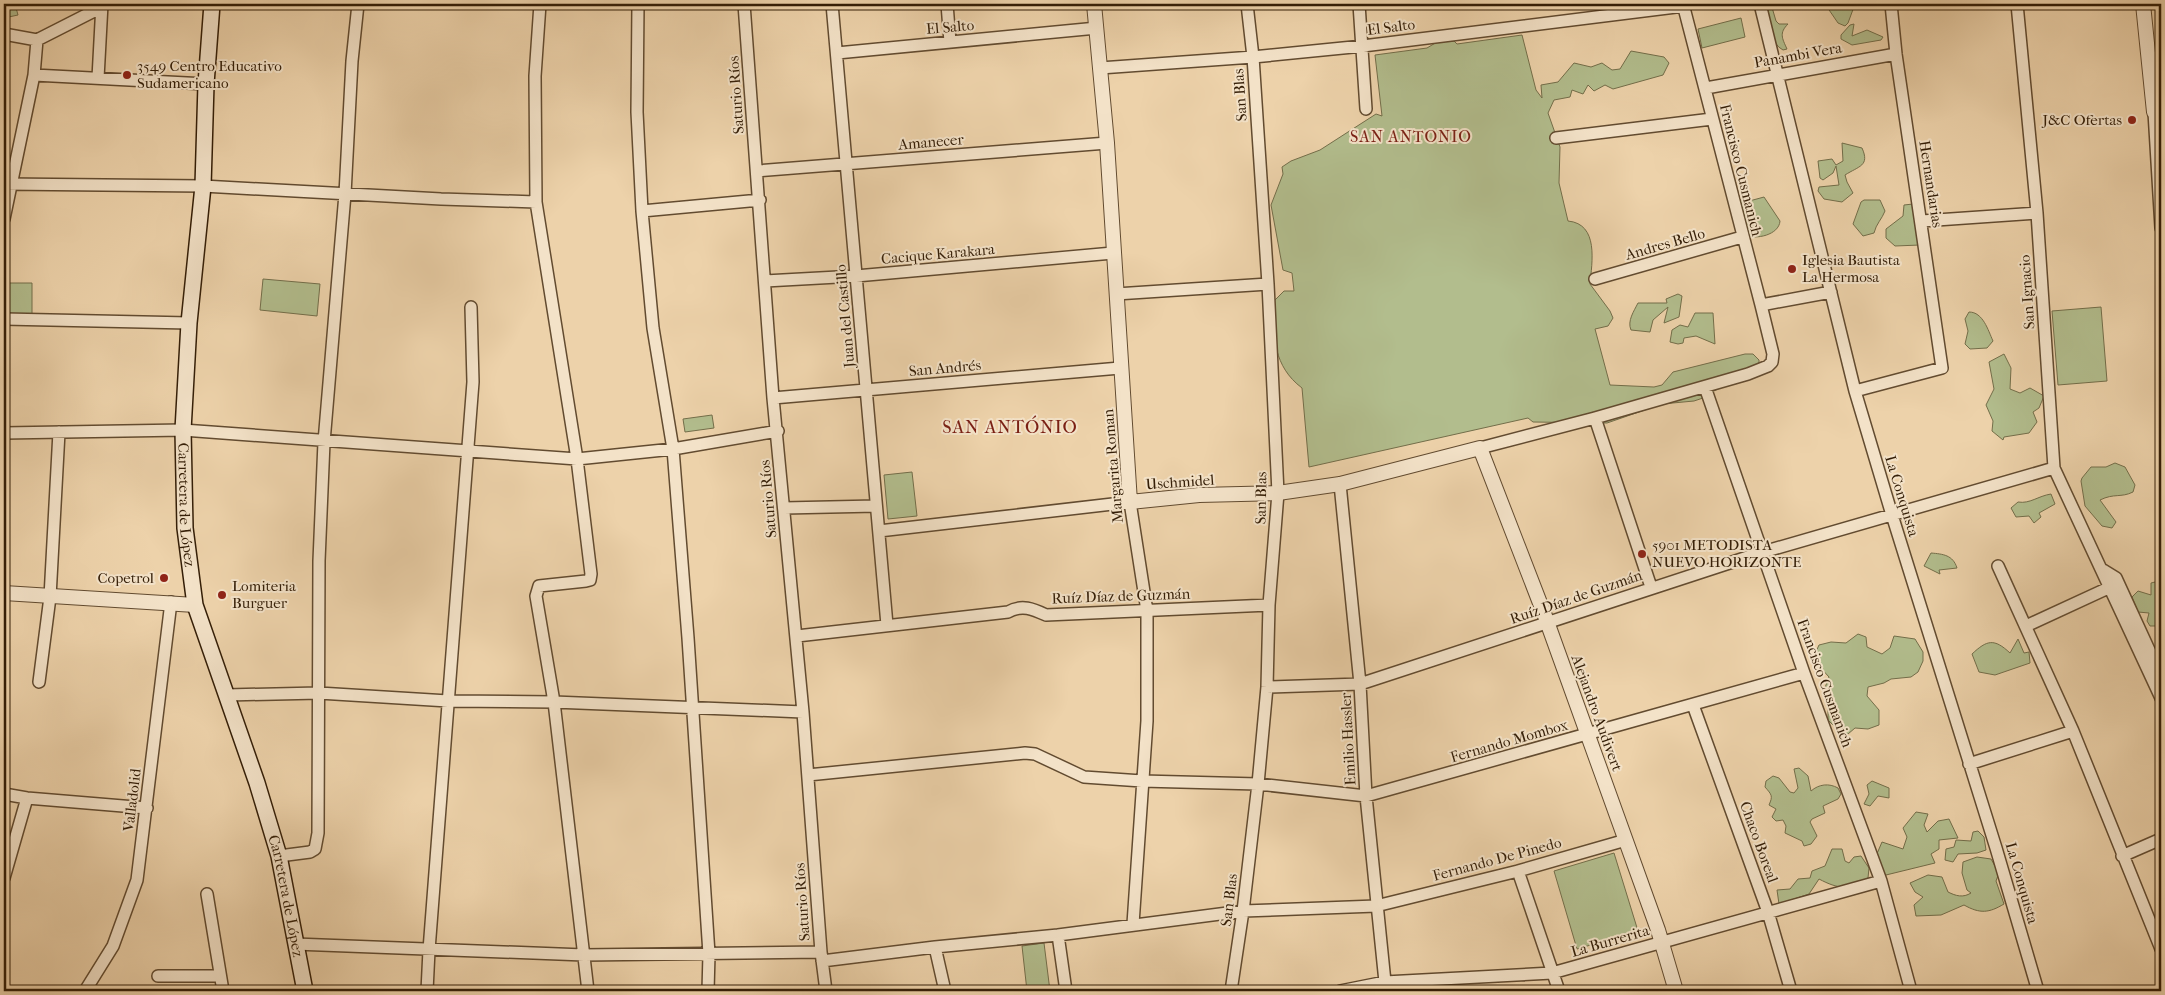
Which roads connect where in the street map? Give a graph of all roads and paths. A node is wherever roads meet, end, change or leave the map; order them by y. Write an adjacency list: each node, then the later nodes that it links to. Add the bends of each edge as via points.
1 (212, 4): 29 (main road, Carretera de López)
2 (358, 4): 40 (street)
3 (540, 4): 42 (street, via 535,76)
4 (638, 4): 43 (street)
5 (744, 4): 37 (street, Saturio Ríos)
6 (832, 4): 22 (street, Juan del Castillo)
7 (947, 4): 20 (street)
8 (1094, 4): 17 (street, Margarita Roman)
9 (1247, 4): 24 (street, San Blas)
10 (1359, 4): 21 (street)
11 (1760, 4): 27 (street, La Conquista)
12 (1891, 4): 23 (street, Hernandarias)
13 (2017, 4): 44 (street, San Ignacio)
14 (2142, 4): 32 (street)
15 (102, 5): 19 (street); 28 (street)
16 (1684, 5): 21 (street, El Salto); 30 (street, Francisco Cusmanich)
17 (1097, 28): 20 (street, El Salto); 25 (street, Margarita Roman)
18 (4, 34): 19 (street)
19 (37, 40): 26 (street)
20 (950, 42): 22 (street, El Salto)
21 (1363, 46): 24 (street, El Salto); 31 (street)
22 (837, 53): 36 (street, Juan del Castillo)
23 (1896, 54): 27 (street, Panambi Vera); 46 (street, Hernandarias)
24 (1253, 57): 25 (street, El Salto); 53 (street, San Blas)
25 (1100, 68): 35 (street, Margarita Roman)
26 (34, 75): 28 (street); 38 (street)
27 (1779, 75): 30 (street, Panambi Vera); 54 (street, La Conquista)
28 (98, 78): 29 (street)
29 (206, 84): 39 (main road, Carretera de López)
30 (1706, 88): 33 (street, Francisco Cusmanich)
31 (1366, 109)
32 (2158, 112): 47 (street)
33 (1712, 119): 34 (street); 48 (street, Francisco Cusmanich)
34 (1556, 138)
35 (1107, 143): 36 (street, Amanecer); 49 (street, Margarita Roman)
36 (846, 164): 37 (street, Amanecer); 50 (street, Juan del Castillo)
37 (757, 171): 41 (street, Saturio Ríos)
38 (7, 184): 39 (street); 45 (street)
39 (203, 186): 40 (street); 59 (main road, Carretera de López)
40 (344, 194): 42 (street); 70 (street)
41 (760, 200): 43 (street); 52 (street, Saturio Ríos)
42 (536, 202): 74 (street)
43 (642, 211): 72 (street, via 653,328)
44 (2037, 213): 46 (street); 75 (street, San Ignacio)
45 (4, 219)
46 (1922, 222): 63 (street, Hernandarias, via 1942,368)
47 (2161, 228)
48 (1742, 237): 51 (street, Andres Bello); 56 (street, Francisco Cusmanich)
49 (1113, 254): 50 (street, Cacique Karakara); 55 (street, Margarita Roman)
50 (856, 276): 52 (street, Cacique Karakara); 62 (street, Juan del Castillo)
51 (1595, 279)
52 (765, 281): 64 (street, Saturio Ríos)
53 (1268, 284): 55 (street); 77 (street, San Blas)
54 (1831, 292): 56 (street); 63 (street, La Conquista)
55 (1116, 294): 60 (street, Margarita Roman)
56 (1761, 305): 61 (street, Francisco Cusmanich, via 1772,362)
57 (471, 307): 73 (street, via 473,382)
58 (4, 320): 59 (street)
59 (190, 323): 66 (main road, Carretera de López)
60 (1120, 368): 62 (street, San Andrés); 78 (street, Margarita Roman)
61 (1705, 387): 65 (street, Francisco Cusmanich); 83 (street, Francisco Cusmanich)
62 (866, 390): 64 (street, San Andrés); 79 (street, Juan del Castillo)
63 (1855, 391): 81 (street, La Conquista)
64 (773, 398): 67 (street, Saturio Ríos)
65 (1595, 418): 71 (street, Francisco Cusmanich); 86 (street)
66 (183, 430): 69 (street); 70 (street); 90 (main road, Carretera de López, via 185,528)
67 (778, 431): 72 (street); 80 (street, Saturio Ríos)
68 (4, 432): 69 (street)
69 (59, 432): 88 (street)
70 (324, 442): 73 (street); 102 (street, via 319,561)
71 (1480, 448): 76 (street, Uschmidel); 93 (street, Alejandro Audivert)
72 (673, 449): 74 (street); 108 (street)
73 (468, 452): 74 (street); 105 (street)
74 (577, 459): 106 (street, via 591,577 586,582 545,584 537,590)
75 (2054, 468): 81 (street, Ruíz Díaz de Guzmán); 85 (street, San Ignacio, via 2102,568)
76 (1340, 484): 77 (street, Uschmidel); 100 (street, Emilio Hassler)
77 (1278, 493): 78 (street, Uschmidel, via 1199,495); 91 (street, San Blas)
78 (1130, 502): 82 (street, Uschmidel); 92 (street, Margarita Roman)
79 (876, 506): 80 (street); 82 (street, Juan del Castillo)
80 (784, 508): 96 (street, Saturio Ríos)
81 (1892, 515): 83 (street, Ruíz Díaz de Guzmán); 112 (street, La Conquista)
82 (879, 531): 94 (street, Juan del Castillo)
83 (1763, 552): 86 (street, Ruíz Díaz de Guzmán); 97 (street, Francisco Cusmanich)
84 (1998, 566): 95 (street)
85 (2114, 585): 95 (street); 98 (street, San Ignacio); 104 (street, San Ignacio)
86 (1651, 587): 93 (street, Ruíz Díaz de Guzmán)
87 (4, 593): 88 (street)
88 (50, 597): 89 (street); 99 (street)
89 (171, 602): 90 (street); 119 (street, Valladolid)
90 (195, 604): 103 (main road, Carretera de López)
91 (1269, 605): 92 (street, Ruíz Díaz de Guzmán); 101 (street, San Blas)
92 (1147, 611): 94 (street, Ruíz Díaz de Guzmán, via 1046,615 1021,607 1008,612); 114 (street, Margarita Roman, via 1147,721)
93 (1548, 623): 100 (street, Ruíz Díaz de Guzmán); 111 (street, Alejandro Audivert)
94 (887, 625): 96 (street, Ruíz Díaz de Guzmán)
95 (2026, 626): 110 (street)
96 (797, 636): 109 (street, Saturio Ríos)
97 (1804, 673): 107 (street, Fernando Mombox); 126 (street, Francisco Cusmanich)
98 (2161, 676)
99 (39, 682)
100 (1360, 684): 101 (street, Ruíz Díaz de Guzmán); 117 (street, Emilio Hassler)
101 (1267, 687): 115 (street, San Blas)
102 (319, 693): 103 (street); 105 (street); 122 (street, via 317,842 310,852)
103 (227, 695): 122 (main road, Carretera de López)
104 (2161, 698)
105 (448, 701): 106 (street); 137 (street)
106 (554, 702): 108 (street); 139 (street)
107 (1693, 705): 111 (street, Fernando Mombox); 130 (street, Chaco Boreal)
108 (693, 707): 109 (street); 138 (street)
109 (803, 712): 113 (street, Saturio Ríos)
110 (2073, 731): 112 (street); 123 (street)
111 (1588, 734): 117 (street, Fernando Mombox); 121 (street, Alejandro Audivert)
112 (1969, 764): 160 (street, La Conquista)
113 (808, 775): 114 (street, via 1025,753 1035,754 1084,777); 140 (street, Saturio Ríos)
114 (1142, 781): 115 (street); 131 (street, Margarita Roman)
115 (1258, 784): 117 (street); 129 (street, San Blas)
116 (4, 794): 118 (street)
117 (1366, 796): 128 (street, Emilio Hassler)
118 (27, 798): 119 (street); 125 (street)
119 (147, 808): 145 (street, Valladolid, via 137,880 113,946)
120 (2161, 839): 123 (street)
121 (1626, 840): 124 (street, Fernando De Pinedo); 133 (street, Alejandro Audivert)
122 (279, 856): 134 (main road, Carretera de López)
123 (2122, 856): 136 (street)
124 (1518, 871): 128 (street, Fernando De Pinedo); 141 (street)
125 (4, 878)
126 (1881, 881): 130 (street, La Burrerita); 159 (street, Francisco Cusmanich)
127 (207, 894): 143 (street)
128 (1376, 906): 129 (street, Fernando De Pinedo); 144 (street, Emilio Hassler)
129 (1243, 911): 131 (street, Fernando De Pinedo); 154 (street, San Blas)
130 (1768, 912): 133 (street, La Burrerita); 158 (street, Chaco Boreal)
131 (1133, 924): 132 (street, Fernando De Pinedo)
132 (1058, 935): 135 (street, Fernando De Pinedo); 153 (street)
133 (1662, 942): 141 (street, La Burrerita); 157 (street, Alejandro Audivert)
134 (295, 944): 137 (street, Fernando De Pinedo); 147 (main road, Carretera de López)
135 (935, 947): 140 (street, Fernando De Pinedo); 152 (street)
136 (2161, 949)
137 (429, 950): 139 (street, Fernando De Pinedo); 148 (street)
138 (709, 954): 139 (street, Fernando De Pinedo); 140 (street, Fernando De Pinedo); 150 (street)
139 (584, 955): 149 (street)
140 (822, 957): 151 (street, Saturio Ríos)
141 (1552, 973): 144 (street, La Burrerita); 156 (street)
142 (158, 976): 143 (street)
143 (220, 976): 146 (street)
144 (1387, 987): 155 (street, La Burrerita)
145 (85, 991)
146 (223, 991)
147 (305, 991)
148 (427, 991)
149 (588, 991)
150 (708, 991)
151 (826, 991)
152 (945, 991)
153 (1066, 991)
154 (1231, 991)
155 (1340, 991)
156 (1558, 991)
157 (1676, 991)
158 (1791, 991)
159 (1911, 991)
160 (2038, 991)

